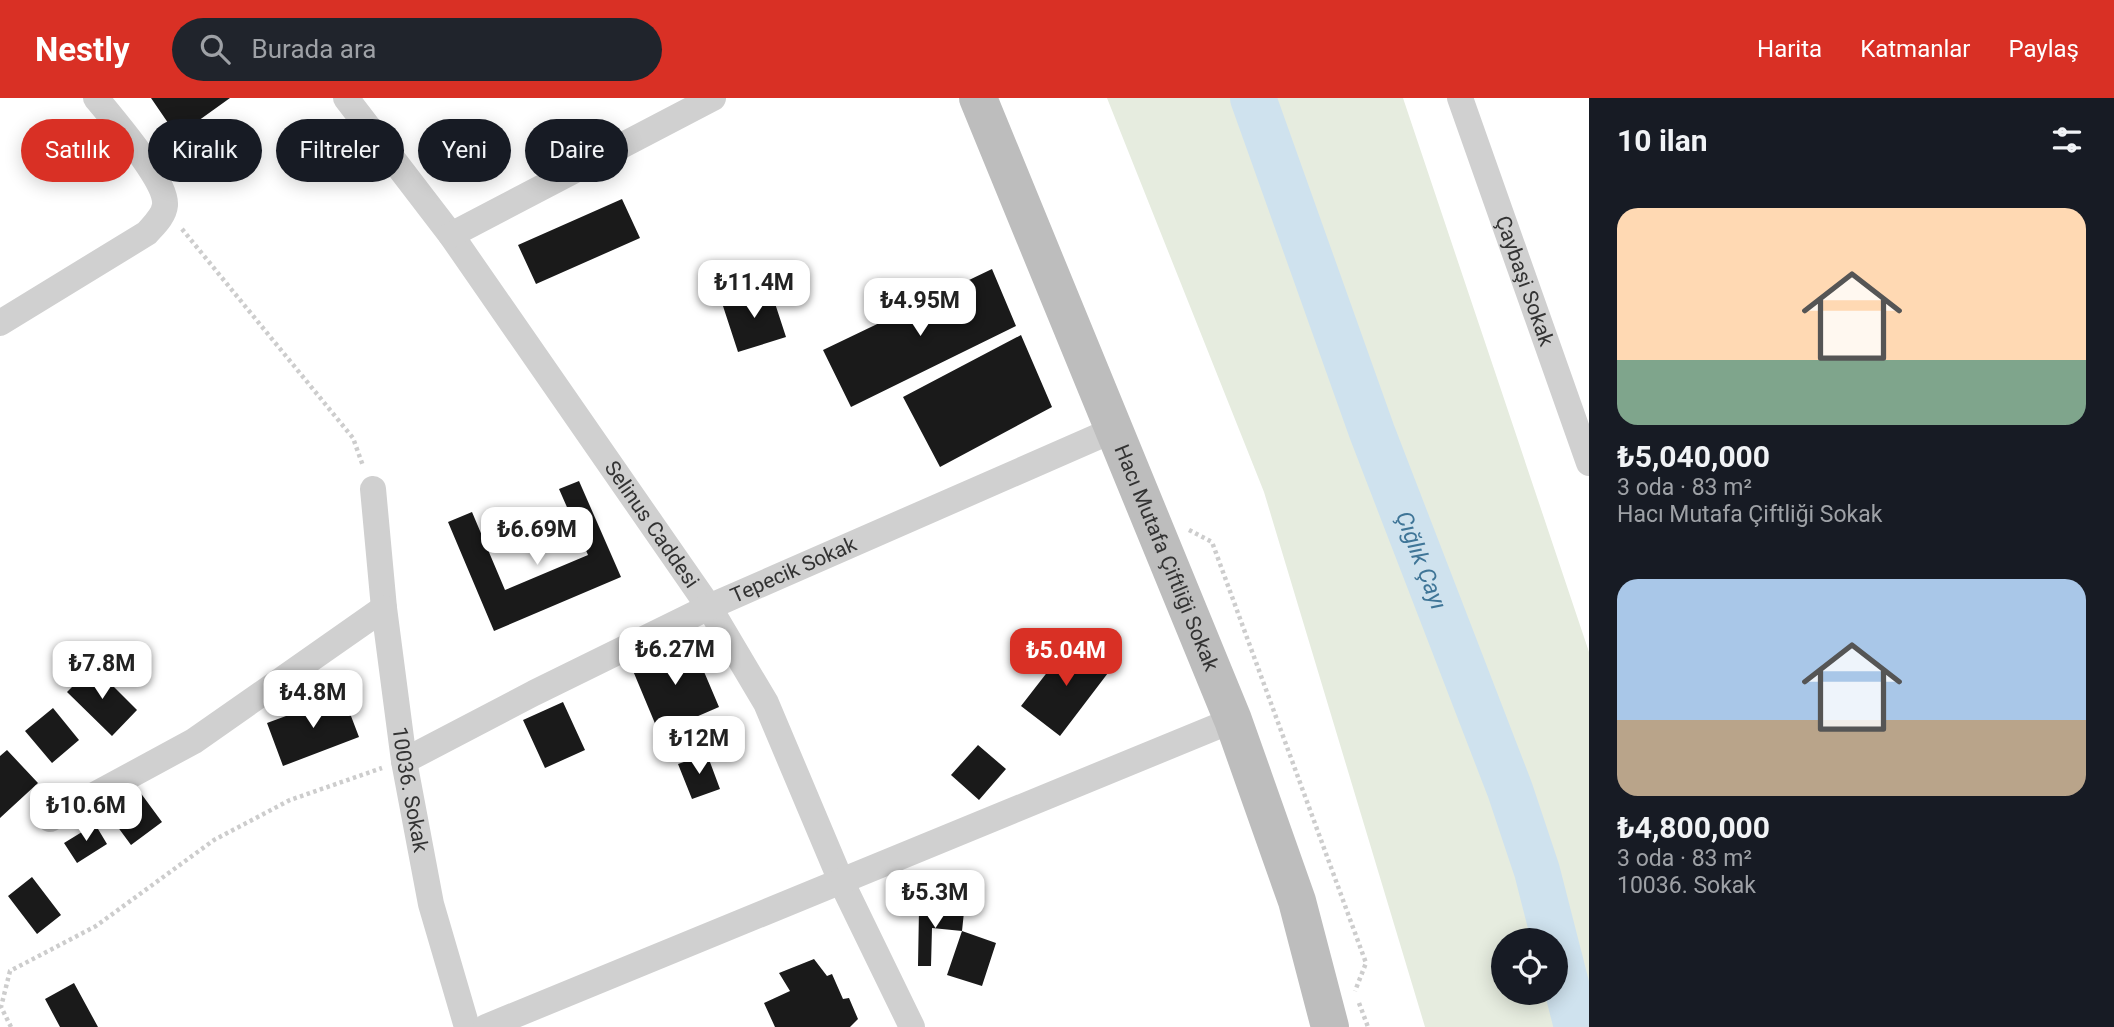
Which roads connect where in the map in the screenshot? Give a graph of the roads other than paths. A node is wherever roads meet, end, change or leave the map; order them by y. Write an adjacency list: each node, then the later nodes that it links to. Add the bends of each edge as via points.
1 (96, 98): 7 (street, via 157,179 165,208 148,233)
2 (346, 98): 6 (street, Selinus Caddesi)
3 (713, 98): 6 (street)
4 (978, 98): 8 (street, Hacı Mutafa Çiftliği Sokak)
5 (1460, 98): 9 (street, Çaybaşi Sokak)
6 (451, 235): 11 (street, Selinus Caddesi)
7 (0, 323)
8 (1113, 430): 11 (street, Tepecik Sokak); 13 (street, Hacı Mutafa Çiftliği Sokak)
9 (1589, 463)
10 (373, 489): 12 (street, 10036. Sokak)
11 (709, 607): 14 (street, Tepecik Sokak); 16 (street, Selinus Caddesi, via 766,704)
12 (384, 608): 14 (street, 10036. Sokak); 15 (street, via 194,741)
13 (1233, 720): 16 (street); 20 (street, Hacı Mutafa Çiftliği Sokak, via 1297,901)
14 (404, 761): 17 (street, 10036. Sokak, via 431,904)
15 (50, 819)
16 (841, 881): 18 (street); 19 (street, Selinus Caddesi)
17 (467, 1027)
18 (486, 1027)
19 (912, 1027)
20 (1330, 1027)

